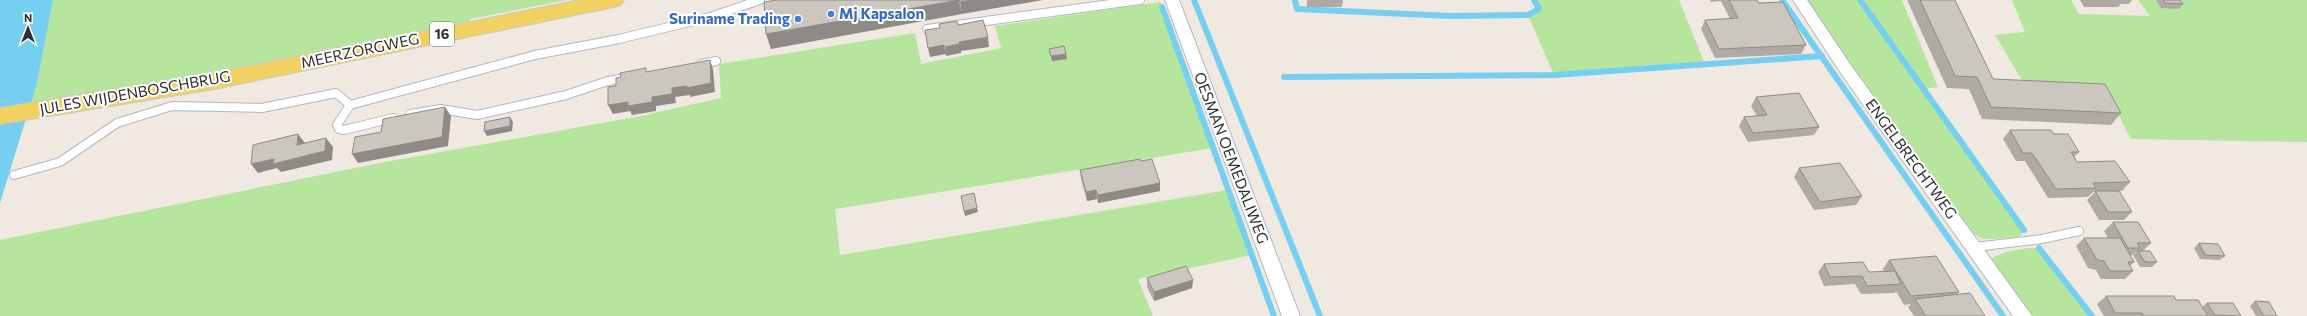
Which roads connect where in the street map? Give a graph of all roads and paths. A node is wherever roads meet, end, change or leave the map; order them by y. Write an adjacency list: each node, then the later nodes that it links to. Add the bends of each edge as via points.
1 (614, 0): 9 (main road, MEERZORGWEG / 16)
2 (760, 0): 11 (lane, via 710,17 535,55)
3 (1140, 0): 6 (lane)
4 (1172, 0): 16 (street, OESMAN OEMEDALIWEG)
5 (1800, 0): 15 (street, ENGELBRECHTWEG, via 1845,68)
6 (927, 29)
7 (716, 61): 8 (lane)
8 (692, 65)
9 (271, 70): 12 (main road, JULES WIJDENBOSCHBRUG / 16)
10 (631, 77): 11 (lane, via 608,81 566,95 476,115 433,109 344,130 339,129 337,125)
11 (350, 106): 13 (lane, via 336,93 262,108 172,106 117,123 60,162)
12 (0, 116)
13 (14, 175)
14 (2079, 231): 15 (lane, via 2042,239)
15 (1975, 247): 17 (street, ENGELBRECHTWEG)
16 (1291, 316)
17 (2023, 316)

